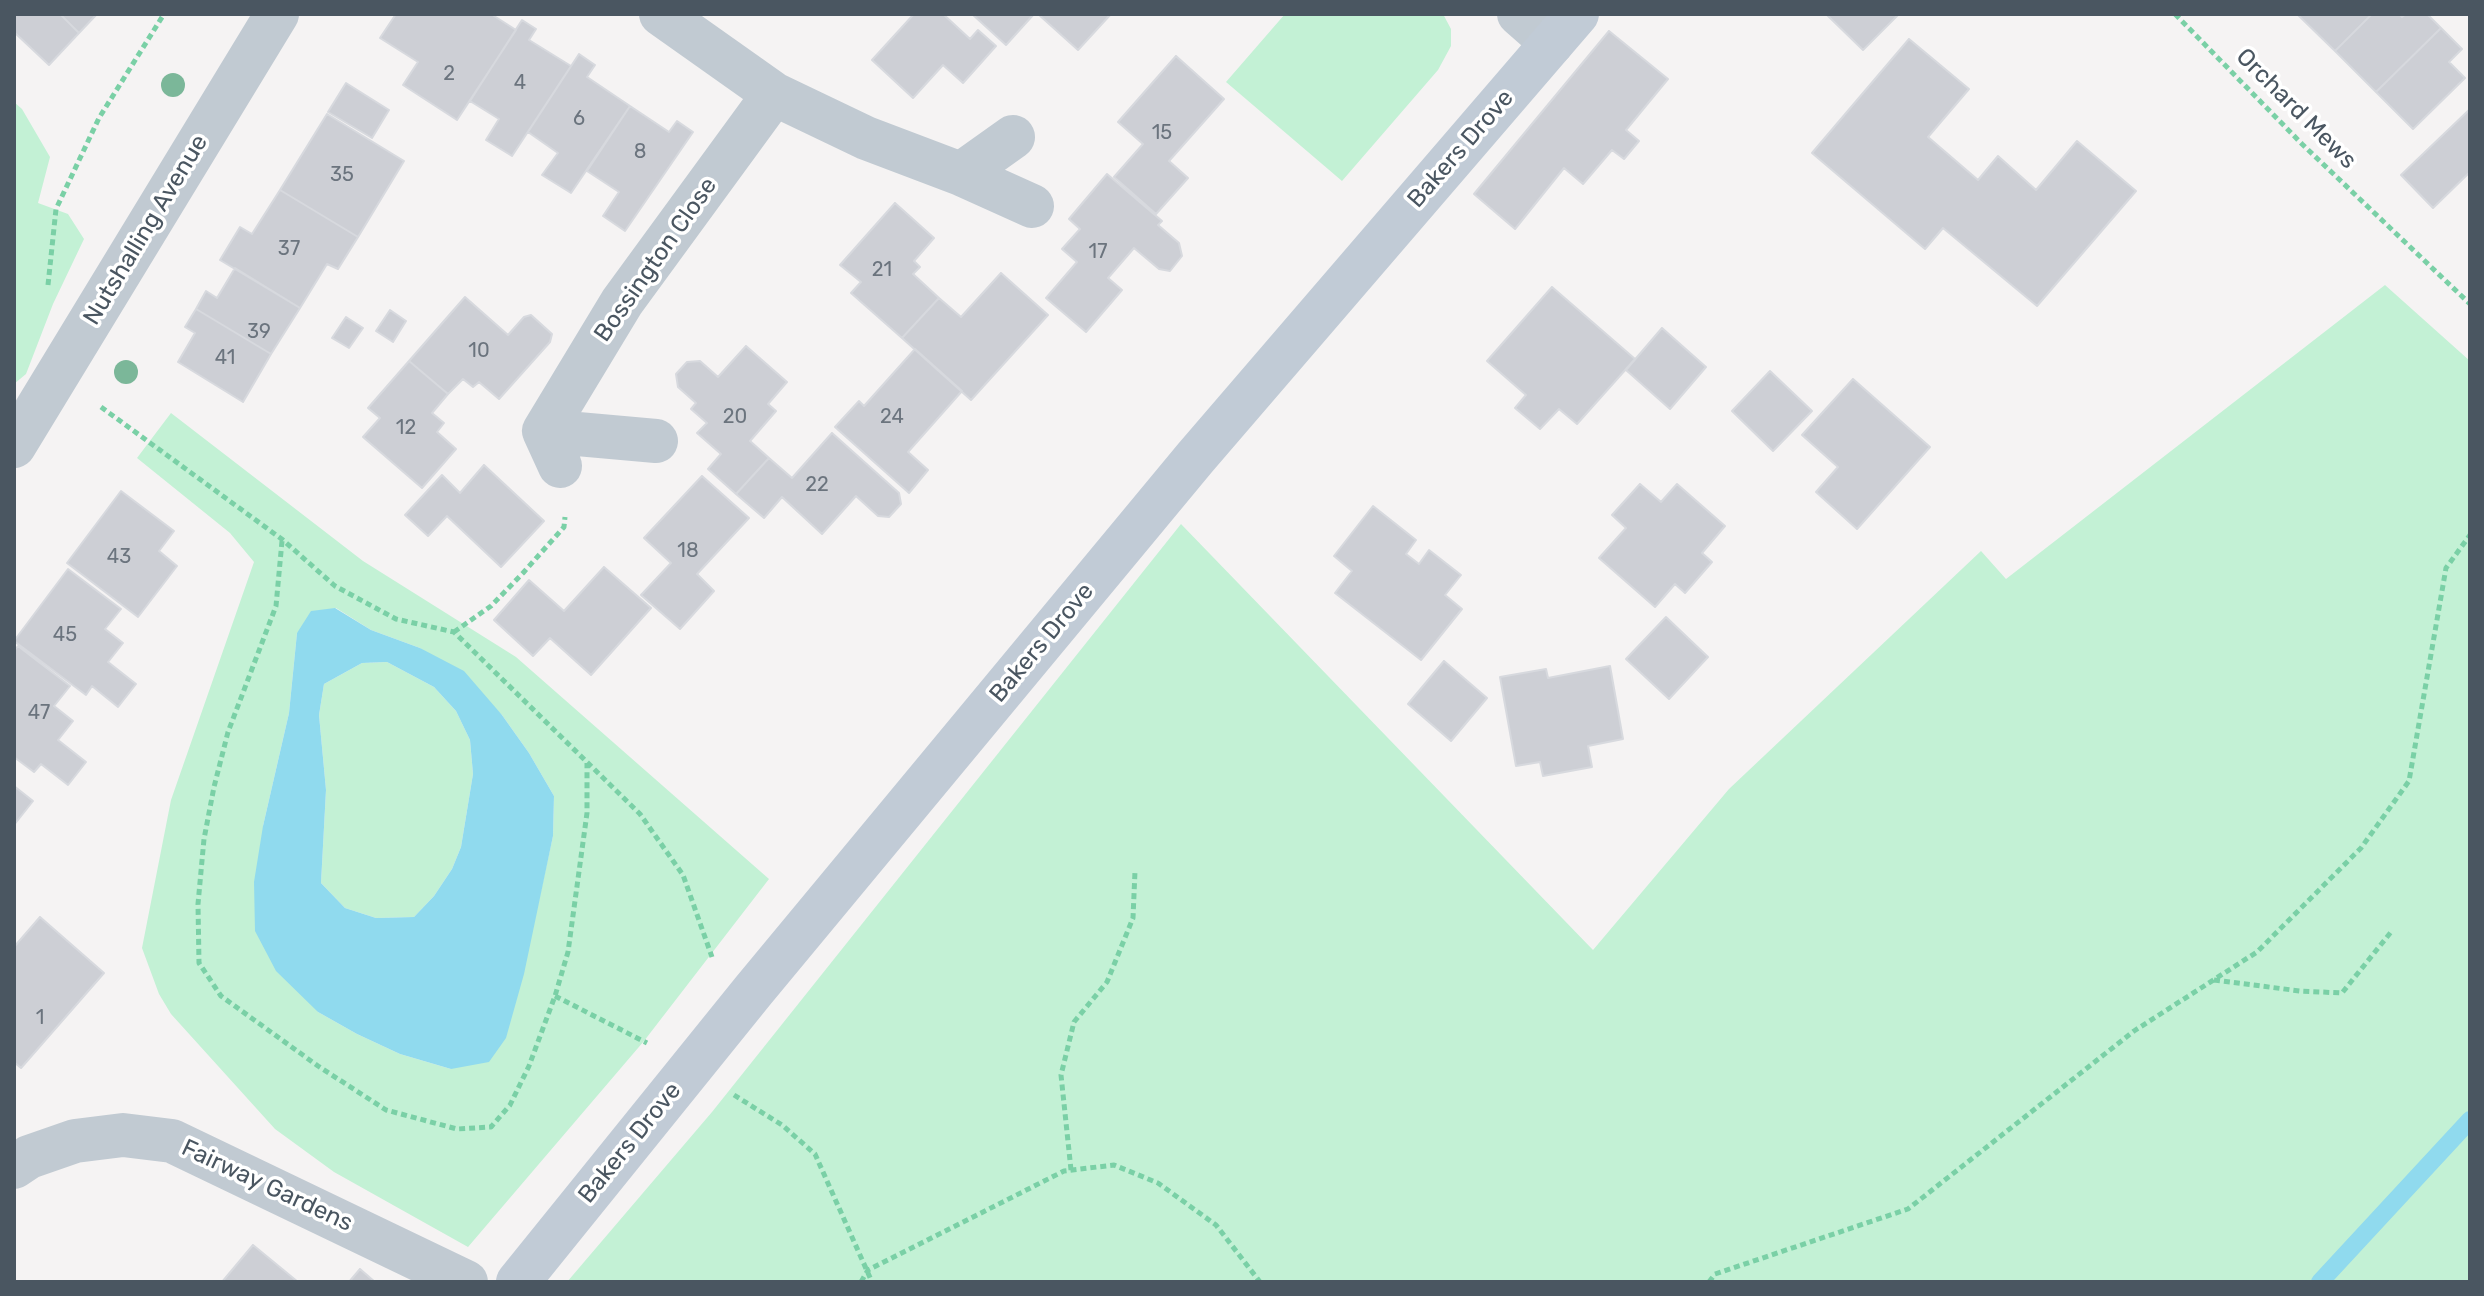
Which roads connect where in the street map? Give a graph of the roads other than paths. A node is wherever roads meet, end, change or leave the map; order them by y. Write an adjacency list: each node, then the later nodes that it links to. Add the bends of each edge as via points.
1 (277, 14): 10 (street, Nutshalling Avenue)
2 (661, 14): 5 (street)
3 (1519, 14): 4 (street)
4 (1564, 29): 13 (street, Bakers Drove, via 1195,458)
5 (774, 94): 7 (street, via 866,138); 9 (street, Bossington Close, via 622,302 552,449)
6 (1013, 137): 7 (street)
7 (961, 174): 8 (street)
8 (1032, 206)
9 (656, 441)
10 (14, 446)
11 (14, 1167): 12 (street, Fairway Gardens, via 75,1141 123,1135 172,1141)
12 (466, 1282)
13 (518, 1282)

